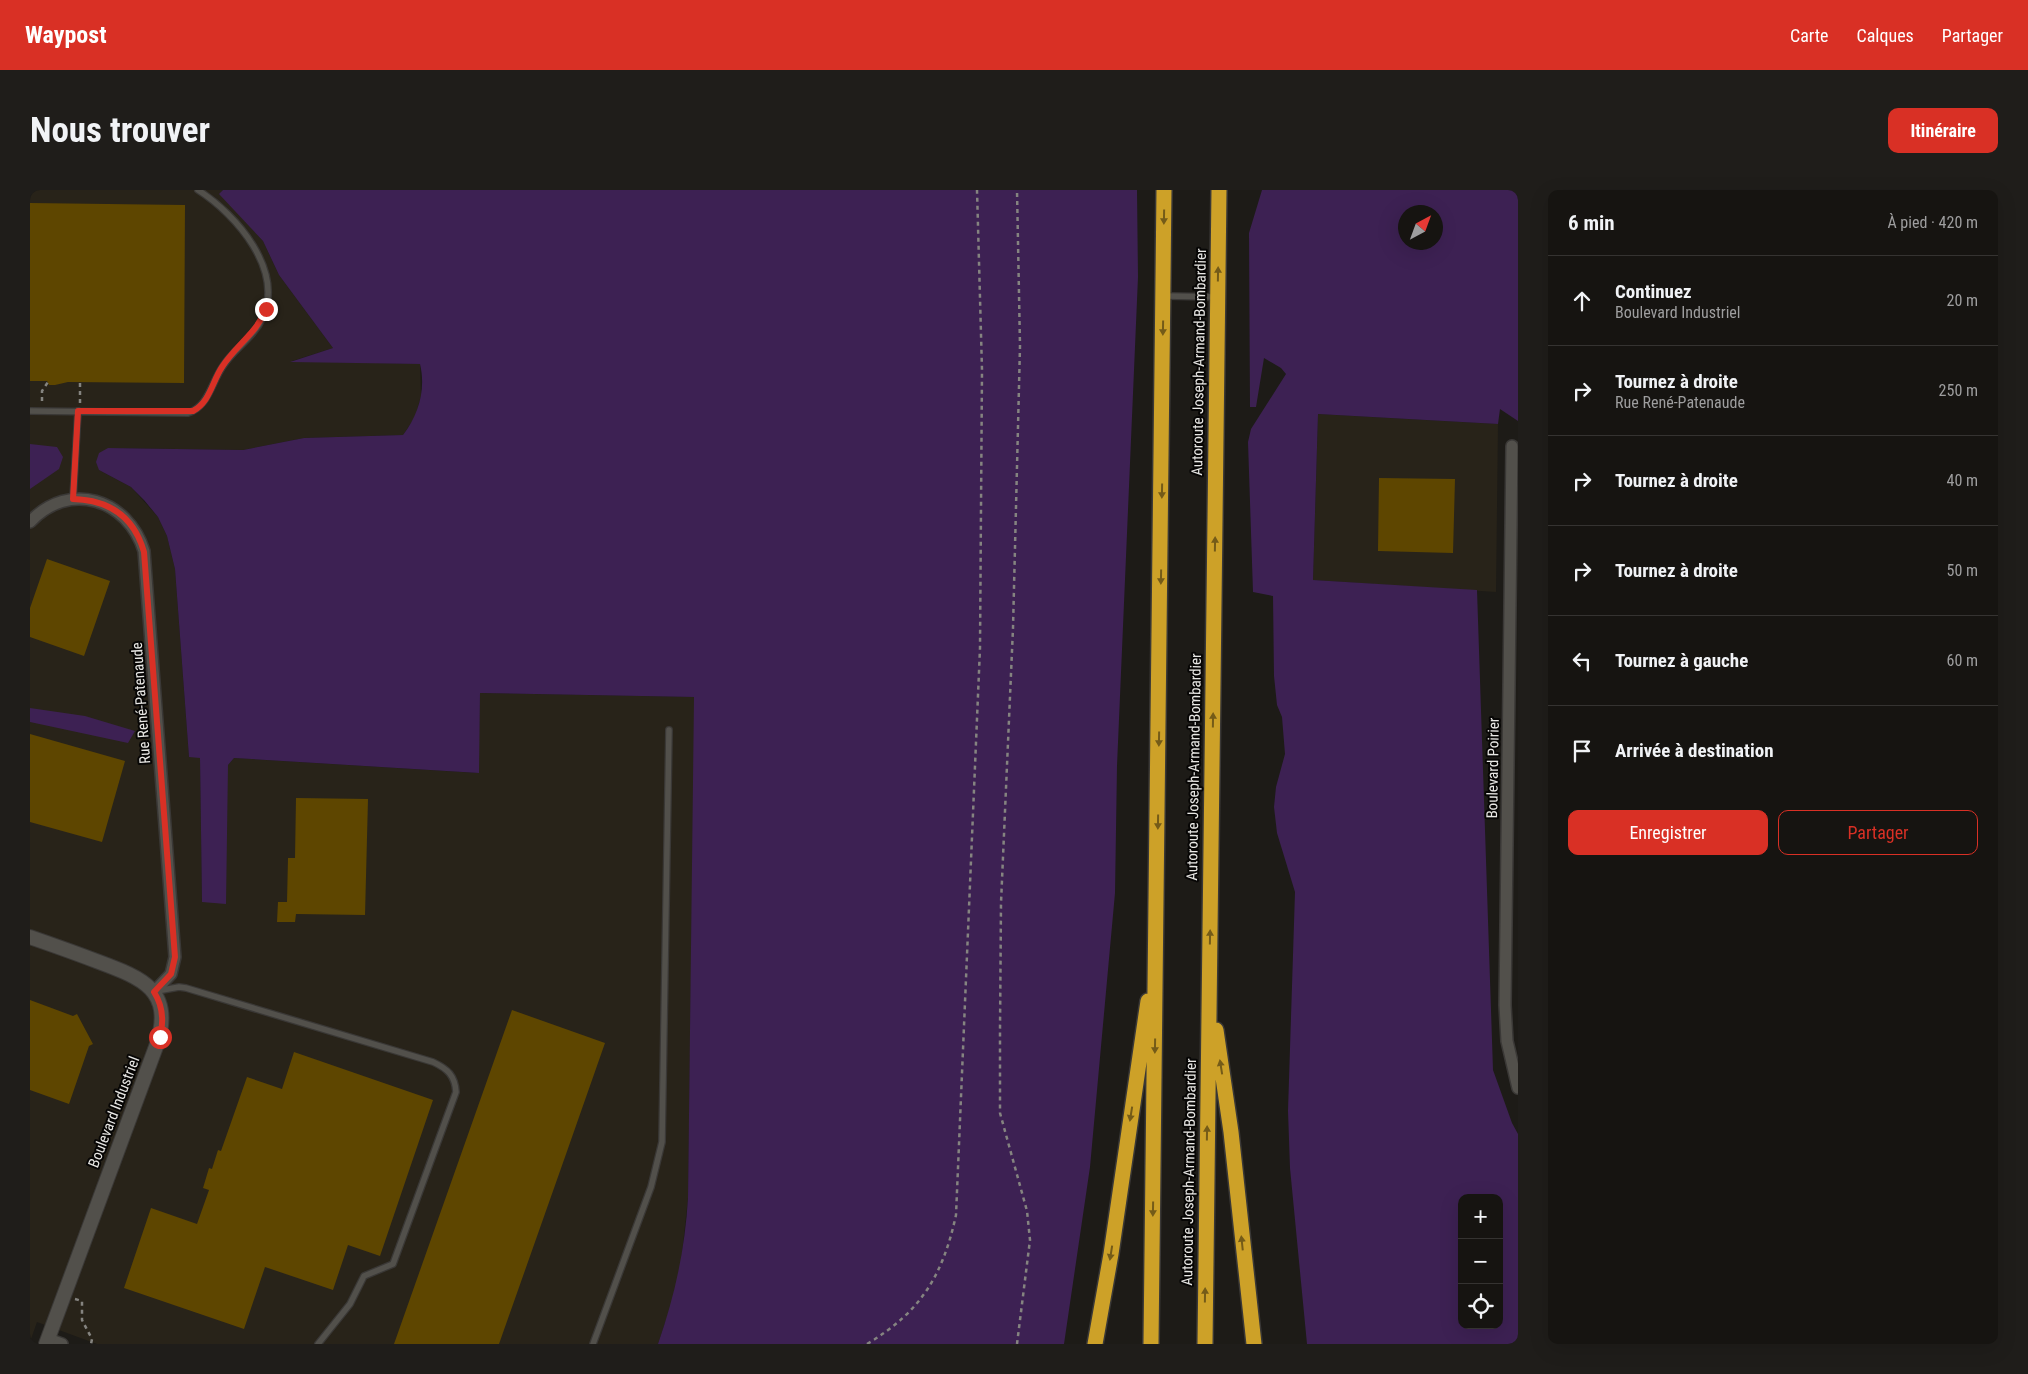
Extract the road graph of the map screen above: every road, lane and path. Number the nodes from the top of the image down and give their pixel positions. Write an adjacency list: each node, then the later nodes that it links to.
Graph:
1 (198, 190): 12 (lane)
2 (977, 190): 28 (path)
3 (1017, 190): 29 (path)
4 (1164, 190): 6 (highway, one-way to 6)
5 (1219, 190): 7 (highway, Autoroute Joseph-Armand-Bombardier, one-way to 5)
6 (1163, 296): 7 (lane); 18 (highway, one-way to 18)
7 (1218, 298): 19 (highway, Autoroute Joseph-Armand-Bombardier, one-way to 7)
8 (48, 382): 11 (path)
9 (80, 382): 12 (path)
10 (30, 411): 11 (lane)
11 (42, 411): 12 (lane)
12 (79, 412): 14 (lane)
13 (1512, 446): 21 (street, Boulevard Poirier)
14 (73, 499): 15 (street, Rue René-Patenaude); 20 (street, Rue René-Patenaude)
15 (30, 522)
16 (669, 730): 27 (lane)
17 (30, 937): 20 (street, Boulevard Industriel)
18 (1156, 945): 30 (highway, one-way to 30); 31 (highway, one-way to 31)
19 (1209, 986): 32 (highway, Autoroute Joseph-Armand-Bombardier, one-way to 19); 33 (highway, one-way to 19)
20 (154, 992): 23 (street, Boulevard Industriel); 26 (lane)
21 (1518, 1088)
22 (82, 1301): 25 (path)
23 (47, 1342): 24 (street)
24 (62, 1344)
25 (91, 1344)
26 (318, 1344)
27 (593, 1344)
28 (867, 1344)
29 (1017, 1344)
30 (1094, 1344)
31 (1151, 1344)
32 (1205, 1344)
33 (1254, 1344)

